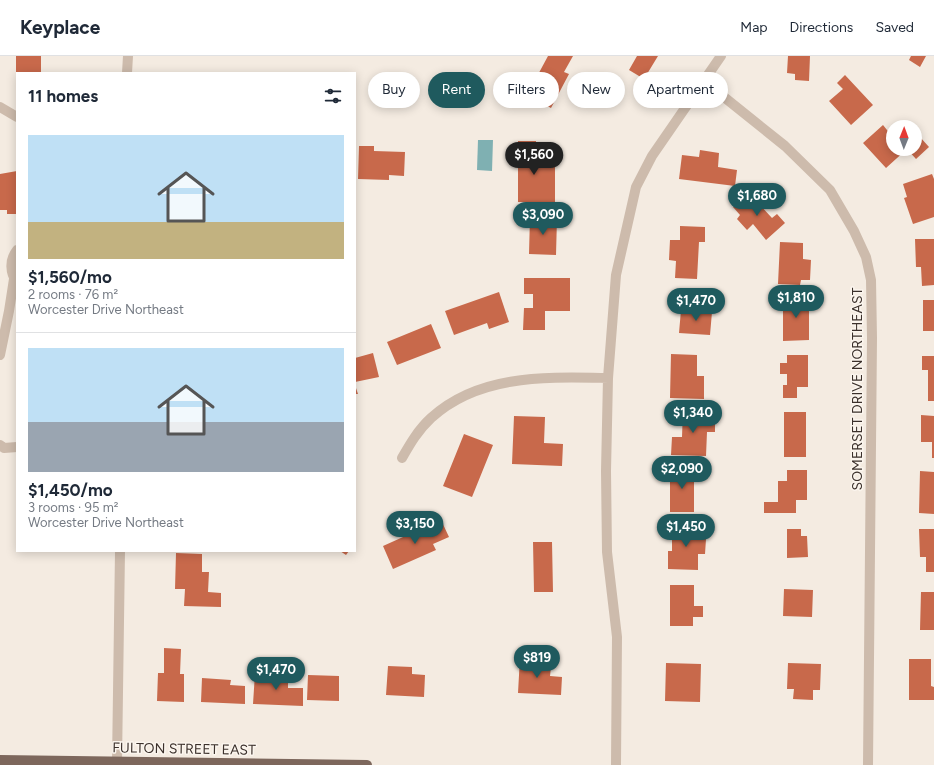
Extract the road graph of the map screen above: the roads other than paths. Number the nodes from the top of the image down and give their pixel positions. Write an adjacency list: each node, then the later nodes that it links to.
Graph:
1 (128, 56): 3 (street)
2 (721, 56): 4 (street)
3 (127, 72)
4 (710, 72)
5 (728, 100): 22 (street, SOMERSET DRIVE NORTHEAST)
6 (0, 107): 8 (street)
7 (685, 108): 12 (street)
8 (16, 116)
9 (16, 252): 10 (street)
10 (15, 281): 11 (street)
11 (0, 355)
12 (608, 378): 15 (street); 21 (street)
13 (0, 446): 14 (street)
14 (16, 448)
15 (402, 458)
16 (120, 552): 18 (street)
17 (0, 760): 18 (main road, FULTON STREET EAST)
18 (117, 762): 19 (main road, FULTON STREET EAST)
19 (313, 765): 20 (main road, FULTON STREET EAST)
20 (367, 765)
21 (616, 765)
22 (868, 765)

